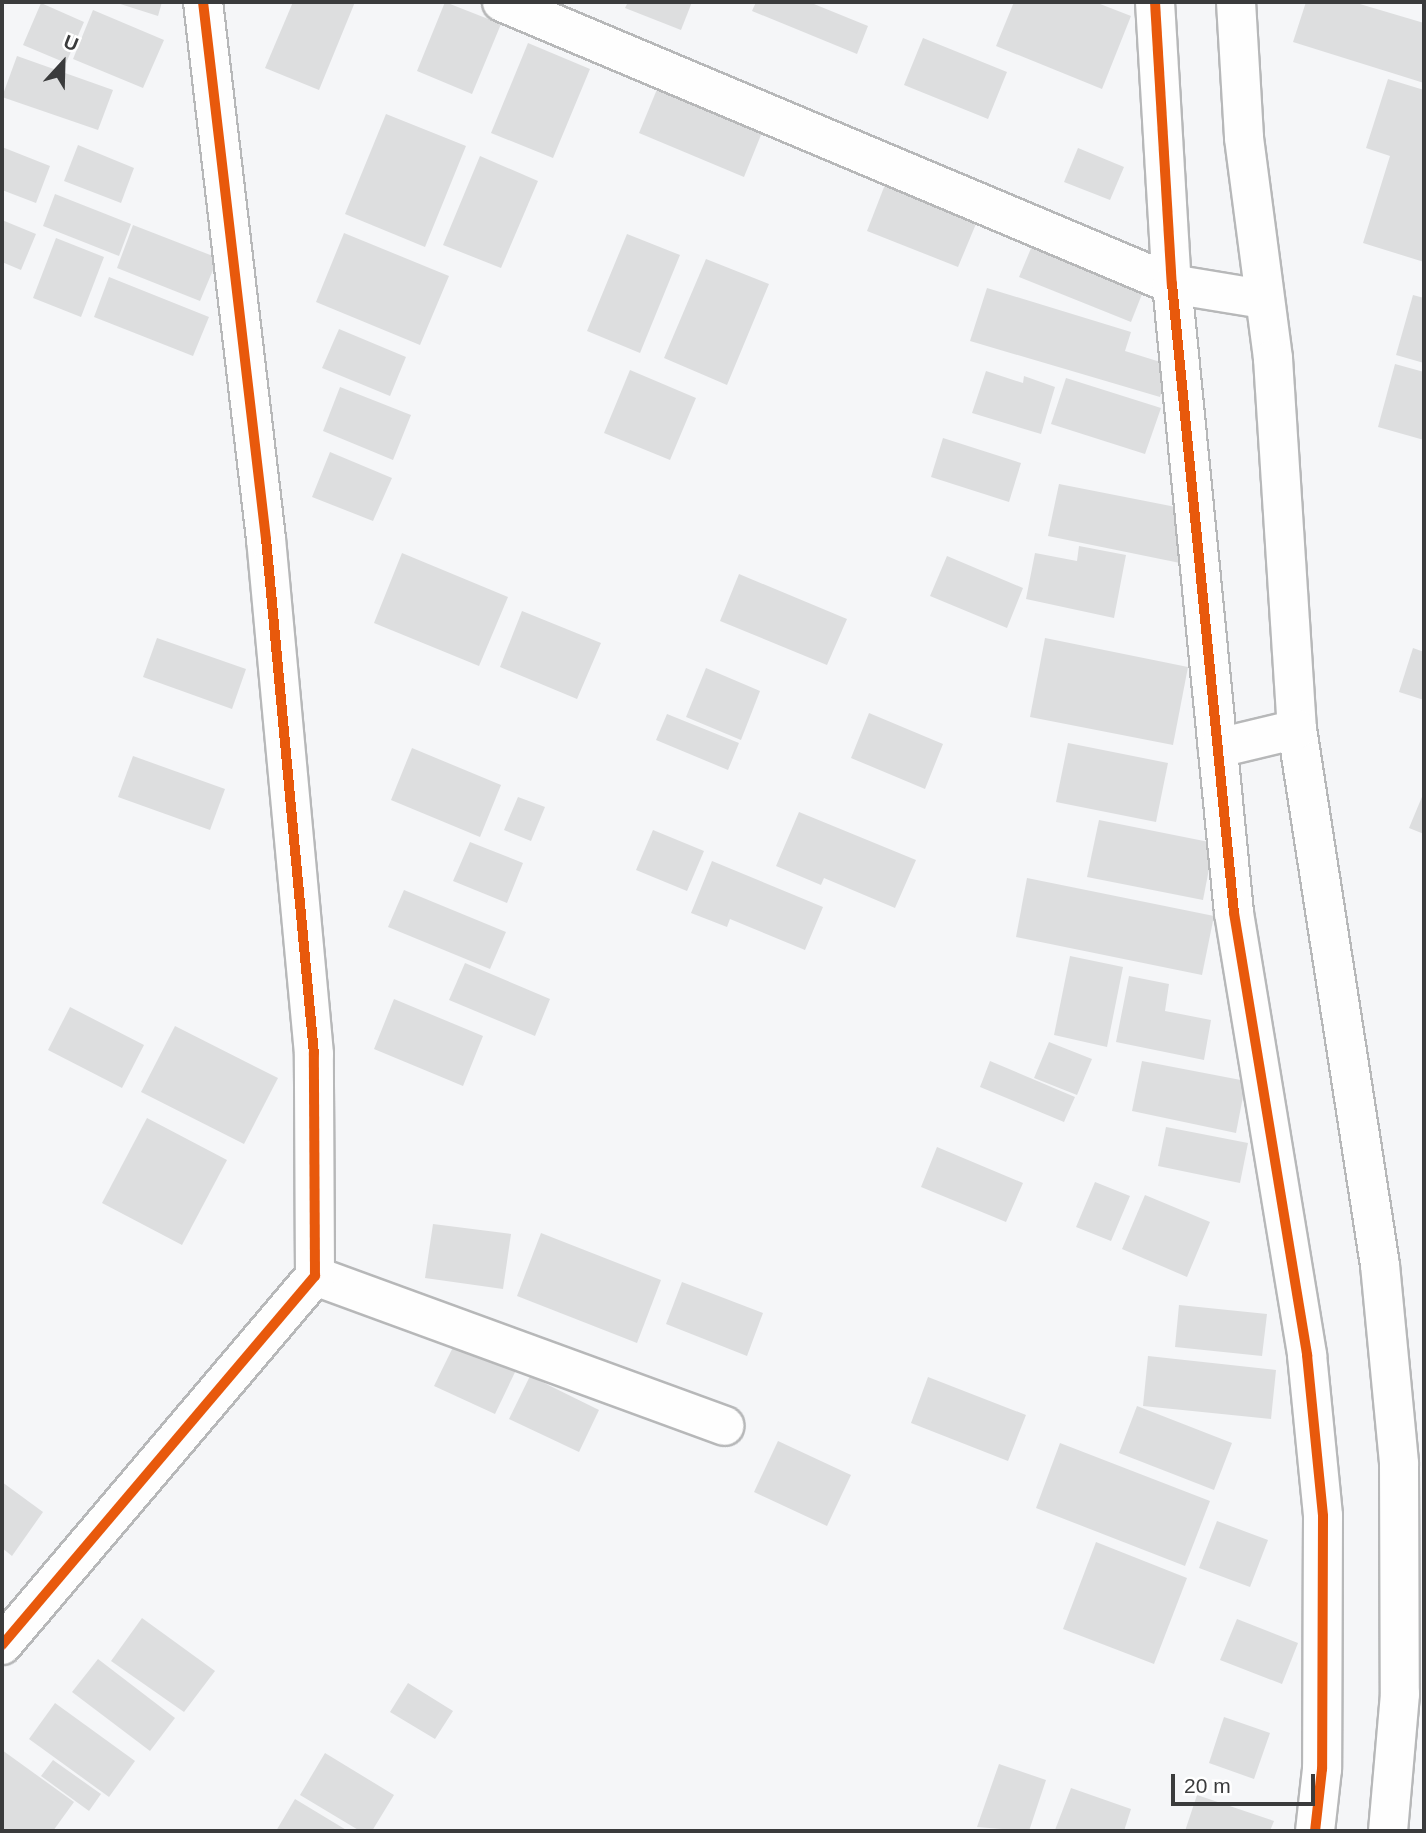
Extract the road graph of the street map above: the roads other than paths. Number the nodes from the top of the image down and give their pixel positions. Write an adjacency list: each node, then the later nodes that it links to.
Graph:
1 (203, 2): 9 (street)
2 (502, 2): 5 (street)
3 (1155, 2): 5 (street)
4 (1236, 2): 6 (street)
5 (1182, 285): 6 (street); 8 (street)
6 (1249, 295): 7 (street)
7 (1297, 729): 8 (street); 13 (street)
8 (1218, 748): 12 (street)
9 (315, 1276): 10 (street); 11 (street)
10 (724, 1426)
11 (2, 1645)
12 (1315, 1831)
13 (1388, 1831)

